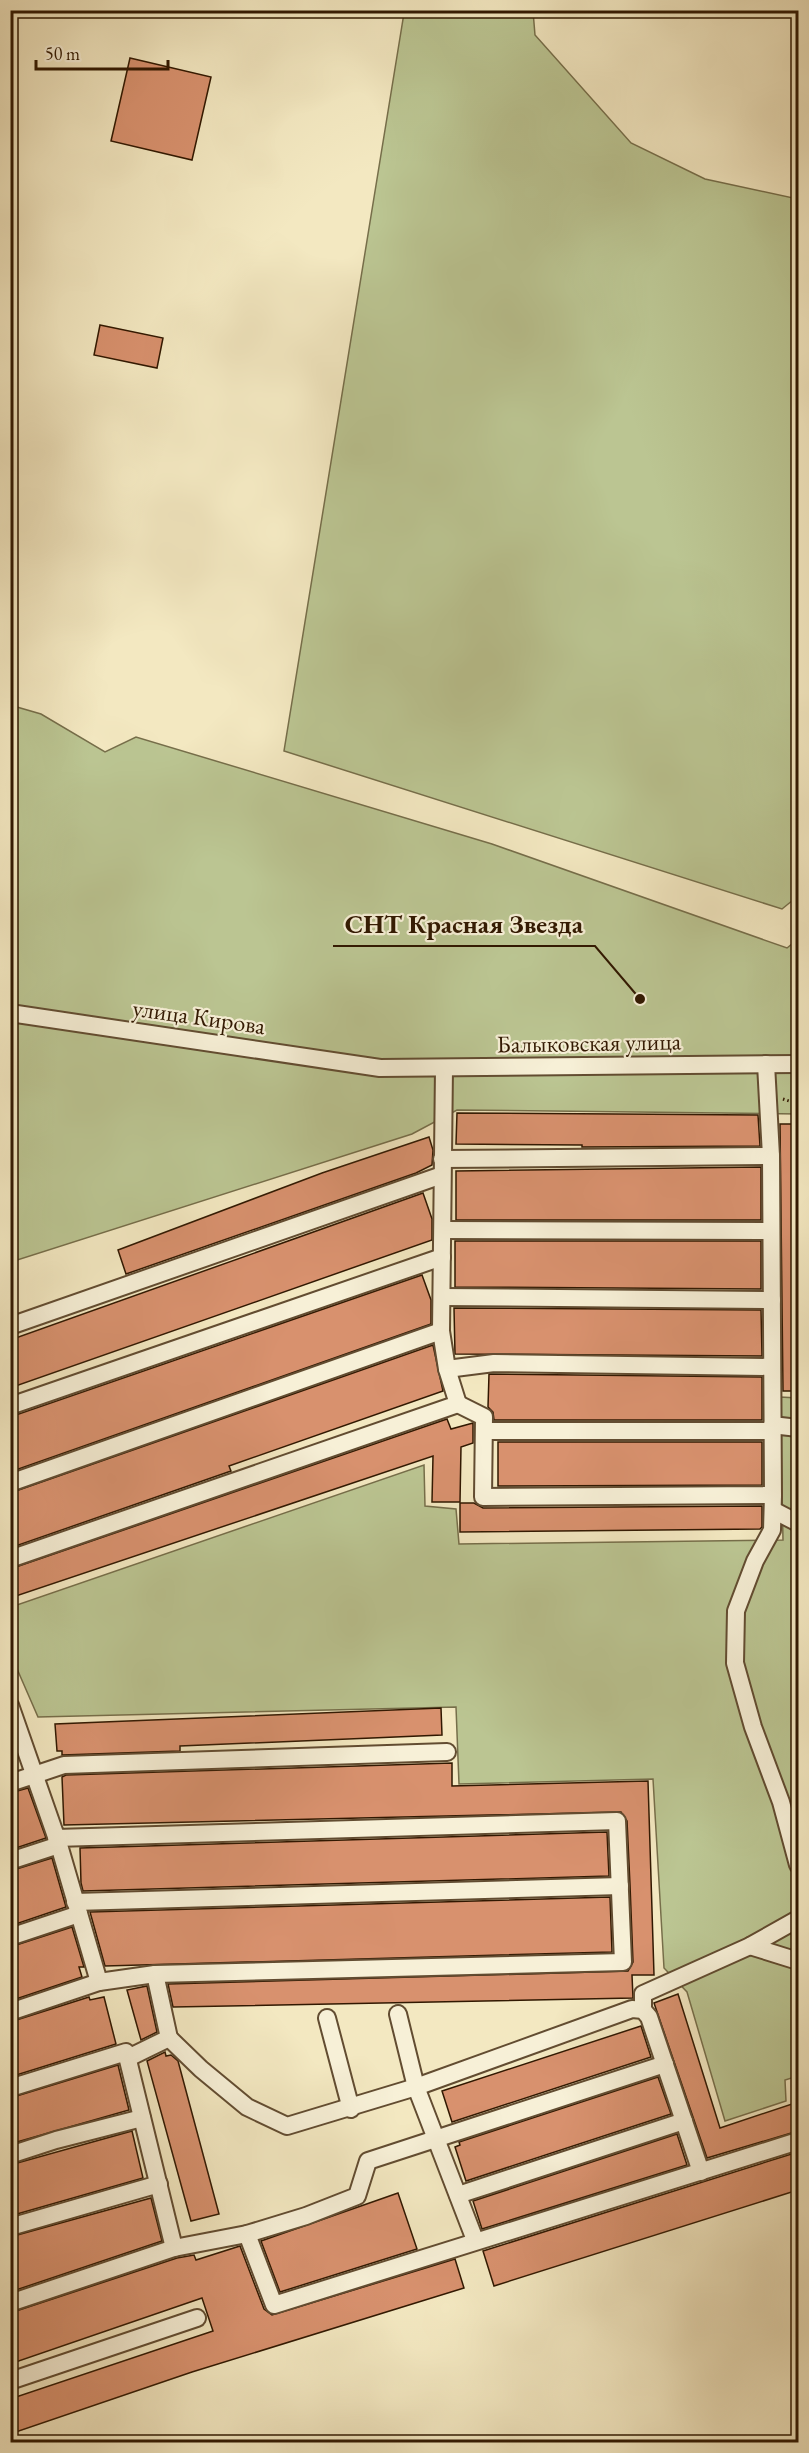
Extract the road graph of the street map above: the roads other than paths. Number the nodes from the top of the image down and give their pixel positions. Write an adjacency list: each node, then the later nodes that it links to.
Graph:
1 (10, 1013): 4 (street, улица Кирова)
2 (766, 1064): 3 (street, Балыковская улица); 5 (street, Балыковская улица); 6 (street)
3 (798, 1064)
4 (380, 1068): 5 (street, Балыковская улица)
5 (444, 1068): 7 (street)
6 (771, 1156): 7 (street); 9 (street)
7 (442, 1167): 8 (street); 13 (street)
8 (443, 1230): 9 (street); 10 (street)
9 (771, 1231): 12 (street)
10 (442, 1257): 11 (street); 18 (street)
11 (443, 1297): 12 (street); 14 (street)
12 (772, 1300): 15 (street)
13 (10, 1326)
14 (441, 1331): 16 (street); 22 (street)
15 (772, 1367): 16 (street); 19 (street)
16 (447, 1370): 17 (street)
17 (458, 1404): 21 (street); 26 (street)
18 (10, 1406)
19 (772, 1428): 20 (street); 21 (street); 23 (street)
20 (798, 1428)
21 (484, 1431): 23 (street)
22 (10, 1483)
23 (773, 1503): 24 (street); 25 (street); 33 (street)
24 (798, 1510)
25 (798, 1523)
26 (10, 1559)
27 (11, 1709): 29 (street)
28 (447, 1752): 29 (street)
29 (35, 1775): 30 (street); 31 (street)
30 (10, 1783)
31 (58, 1841): 32 (street); 34 (street); 35 (street)
32 (10, 1861)
33 (798, 1865)
34 (620, 1886): 35 (street); 40 (street)
35 (77, 1908): 37 (street); 41 (street)
36 (798, 1918): 38 (street)
37 (10, 1936)
38 (750, 1946): 39 (street); 42 (street)
39 (798, 1961)
40 (155, 1974): 41 (street); 46 (street)
41 (99, 1982): 43 (street)
42 (643, 2010): 48 (street); 49 (street)
43 (10, 2012)
44 (398, 2014): 49 (street)
45 (327, 2018): 51 (street)
46 (169, 2038): 47 (street); 51 (street)
47 (128, 2058): 50 (street); 52 (street)
48 (665, 2064): 53 (street); 54 (street)
49 (416, 2087): 51 (street); 54 (street)
50 (10, 2088)
51 (351, 2109)
52 (142, 2118): 56 (street); 58 (street)
53 (684, 2121): 57 (street); 59 (street)
54 (436, 2139): 59 (street); 61 (street)
55 (798, 2141): 57 (street)
56 (10, 2155)
57 (701, 2172): 62 (street)
58 (159, 2184): 60 (street); 63 (street)
59 (458, 2196): 62 (street)
60 (10, 2227)
61 (247, 2234): 62 (street); 63 (street)
62 (475, 2240)
63 (174, 2248): 64 (street)
64 (10, 2303)
65 (197, 2318): 66 (street)
66 (10, 2382)

